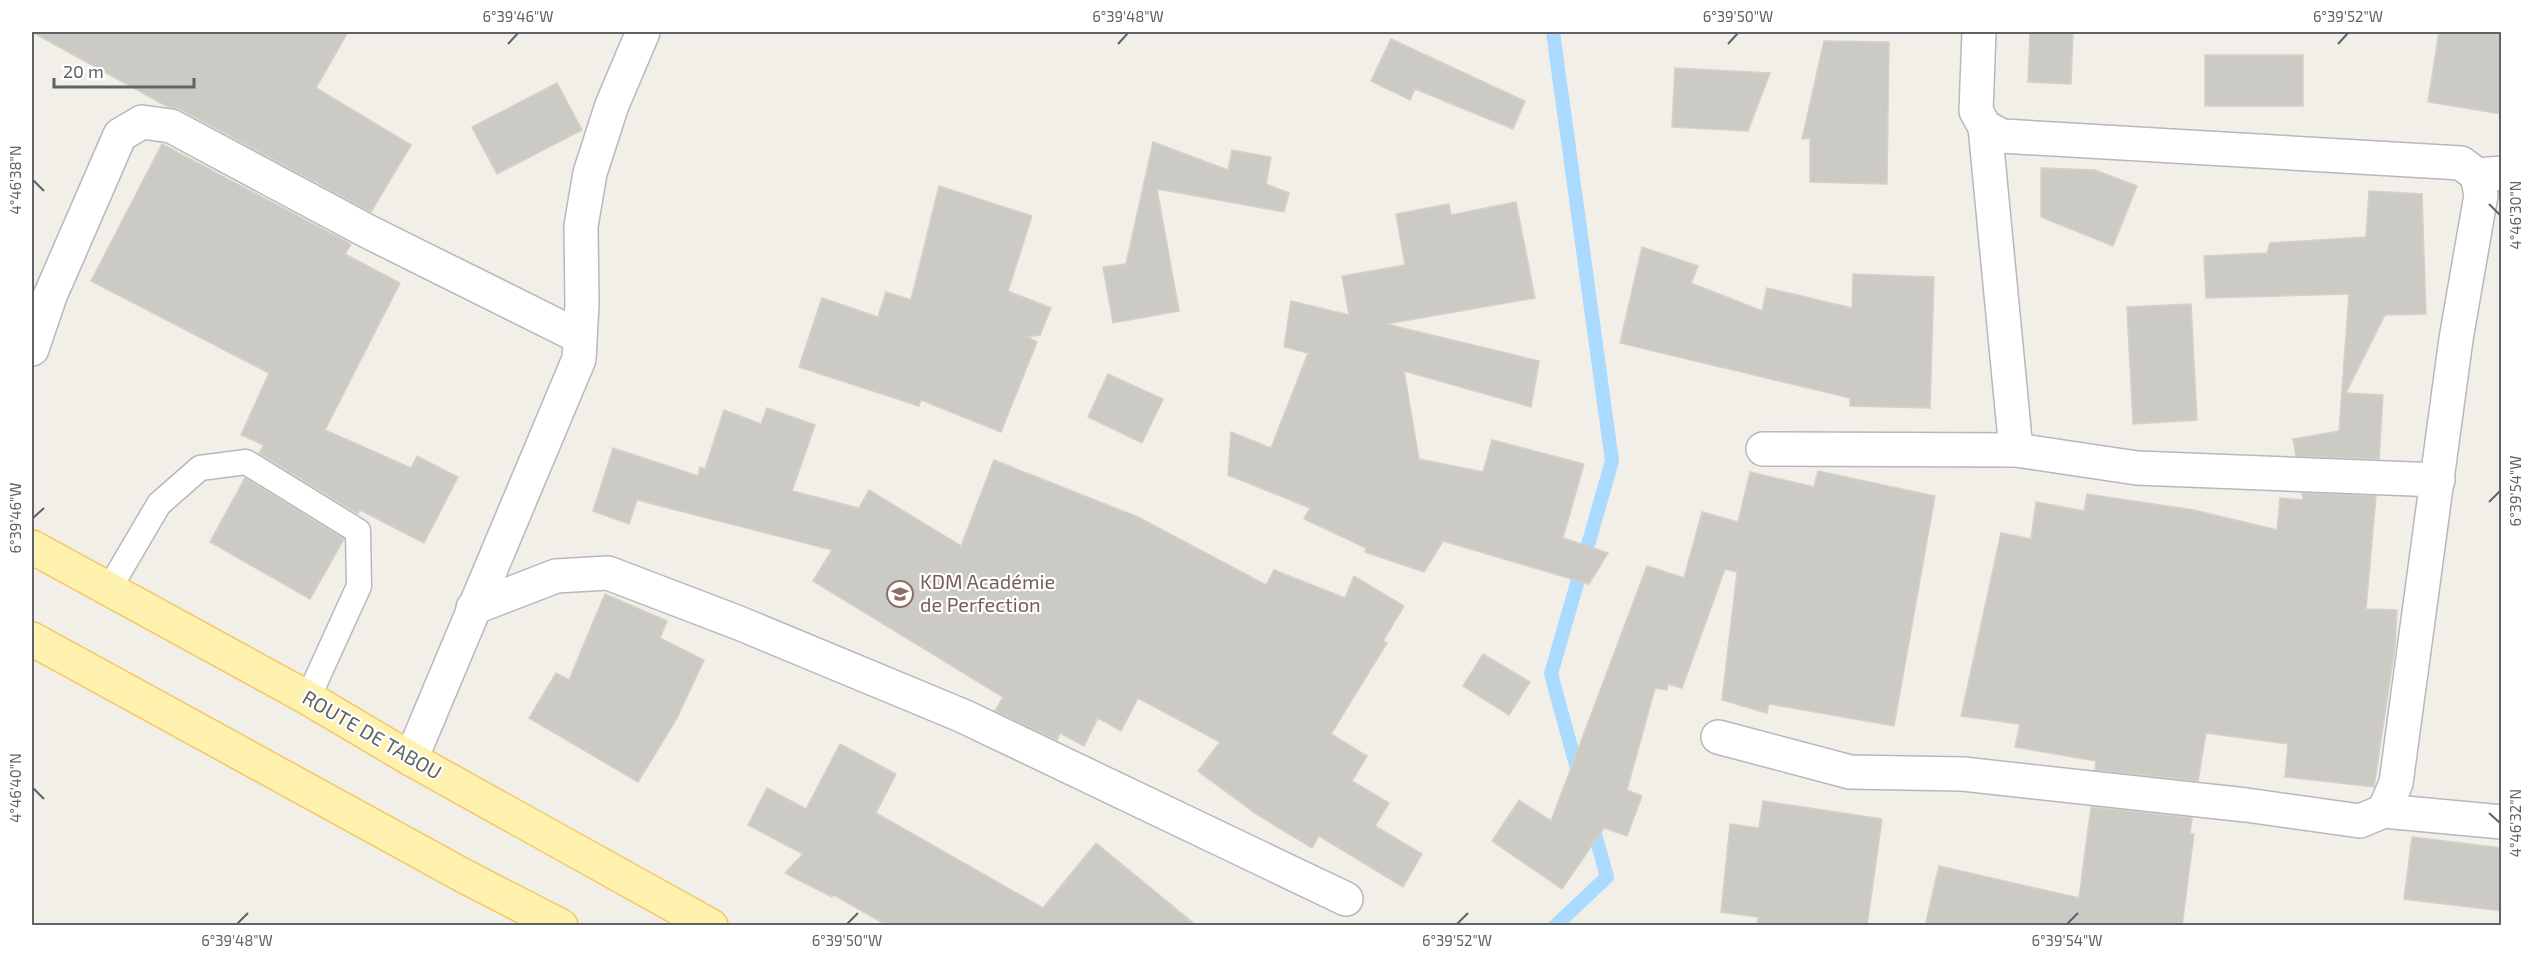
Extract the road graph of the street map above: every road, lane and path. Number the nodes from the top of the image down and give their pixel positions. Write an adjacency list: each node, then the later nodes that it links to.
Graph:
1 (643, 32): 5 (street)
2 (1979, 32): 3 (street)
3 (1985, 127): 4 (street); 8 (street)
4 (2489, 174): 9 (street)
5 (580, 337): 6 (street); 12 (street)
6 (32, 349)
7 (1763, 449): 8 (street)
8 (2016, 450): 9 (street)
9 (2438, 480): 17 (street)
10 (32, 548): 11 (main road, ROUTE DE TABOU)
11 (109, 589): 14 (main road, ROUTE DE TABOU); 14 (lane)
12 (473, 608): 16 (street); 19 (street)
13 (32, 639): 21 (main road)
14 (308, 698): 16 (main road, ROUTE DE TABOU)
15 (1718, 737): 17 (street)
16 (411, 759): 20 (main road, ROUTE DE TABOU)
17 (2384, 812): 18 (street)
18 (2502, 822)
19 (1346, 899)
20 (699, 923)
21 (561, 926)

